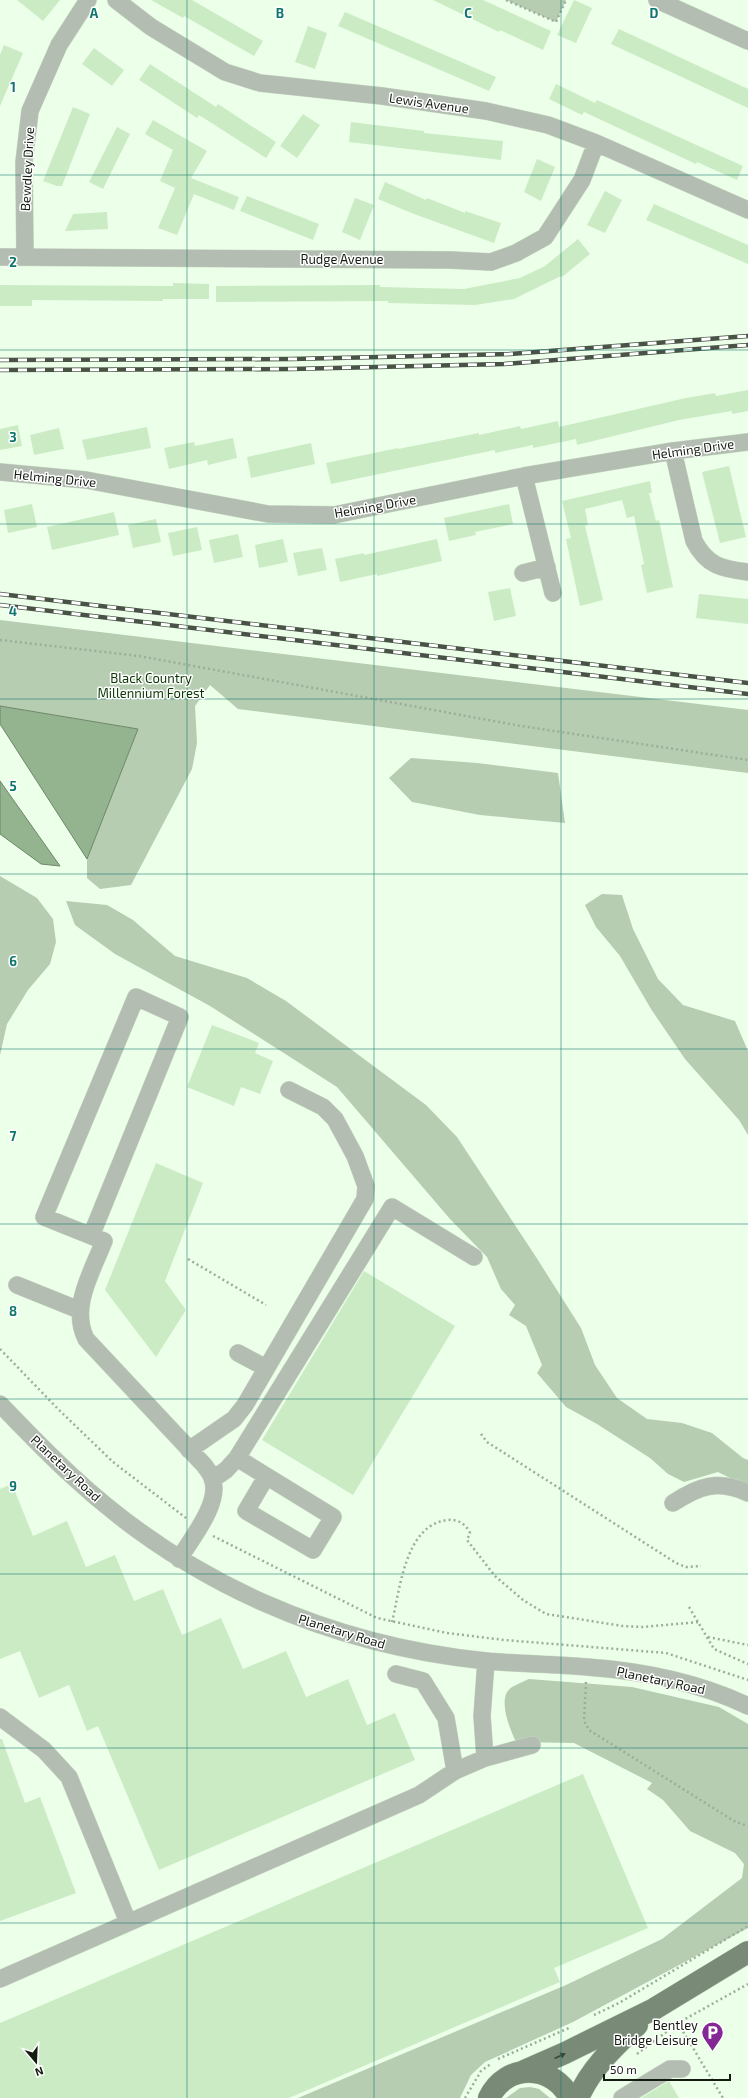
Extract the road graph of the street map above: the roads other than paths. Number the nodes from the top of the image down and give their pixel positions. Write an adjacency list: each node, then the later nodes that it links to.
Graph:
1 (88, 0): 8 (street, Bewdley Drive)
2 (116, 0): 5 (street, Lewis Avenue)
3 (657, 0): 4 (street)
4 (748, 41)
5 (596, 143): 6 (street, Lewis Avenue); 8 (street, Rudge Avenue)
6 (748, 210)
7 (0, 257): 8 (street, Rudge Avenue)
8 (25, 257)
9 (748, 442): 10 (street, Helming Drive)
10 (673, 451): 12 (street, Helming Drive); 14 (street)
11 (0, 472): 12 (street, Helming Drive)
12 (524, 476): 13 (street)
13 (547, 567): 15 (street); 16 (street)
14 (748, 572)
15 (522, 573)
16 (553, 593)
17 (289, 1090): 23 (street)
18 (90, 1236): 18 (street); 21 (street)
19 (474, 1257): 26 (street)
20 (17, 1285): 21 (street)
21 (79, 1310): 25 (street)
22 (238, 1353): 23 (street)
23 (266, 1368): 25 (street)
24 (0, 1404): 31 (street, Planetary Road)
25 (189, 1450): 28 (street)
26 (237, 1458): 27 (street); 28 (street)
27 (266, 1477): 27 (street)
28 (213, 1479): 31 (street)
29 (748, 1493): 30 (street)
30 (673, 1503)
31 (179, 1559): 32 (street, Planetary Road)
32 (486, 1661): 34 (street, Planetary Road); 37 (street)
33 (396, 1674): 38 (street)
34 (748, 1706)
35 (0, 1717): 39 (street)
36 (532, 1745): 37 (street)
37 (485, 1758): 38 (street)
38 (455, 1771): 39 (street)
39 (128, 1922): 41 (street)
40 (748, 1952): 42 (main road)
41 (0, 1978)
42 (654, 2009): 44 (main road, one-way to 42); 47 (main road)
43 (682, 2069): 48 (street)
44 (524, 2071): 45 (main road); 46 (main road)
45 (489, 2098)
46 (570, 2098)
47 (578, 2098)
48 (622, 2098)

